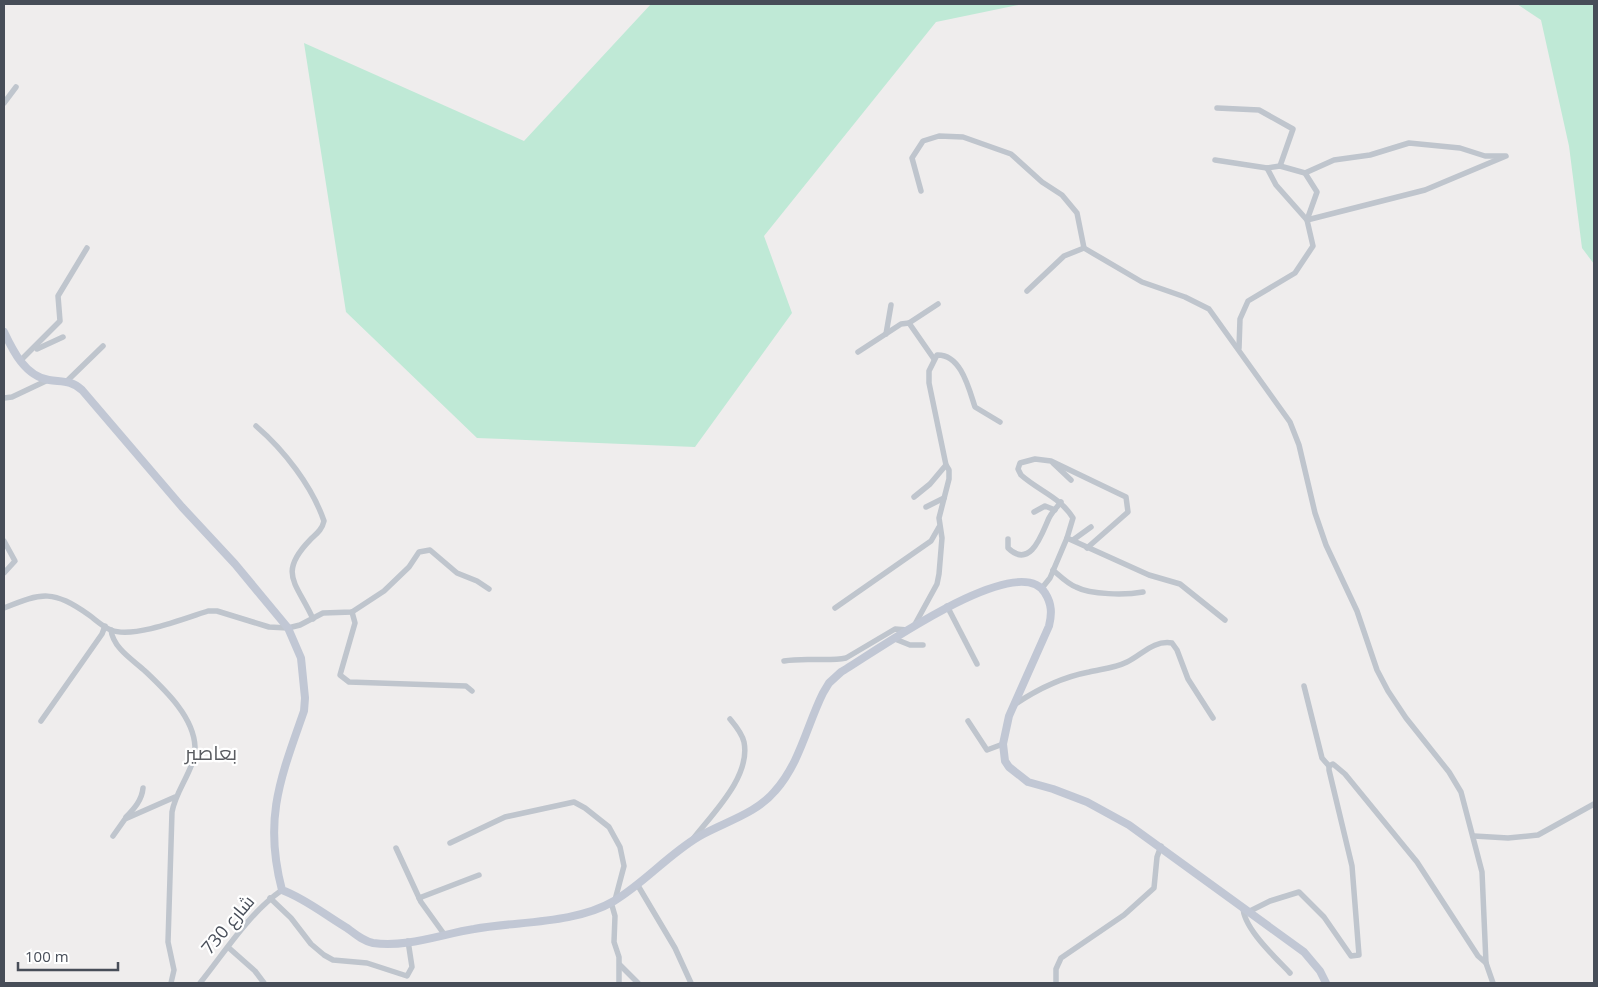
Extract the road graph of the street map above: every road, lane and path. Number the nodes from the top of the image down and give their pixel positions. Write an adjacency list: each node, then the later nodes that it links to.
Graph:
1 (16, 87): 2 (street)
2 (4, 104)
3 (1217, 108): 5 (street)
4 (1215, 160): 6 (street)
5 (1280, 166): 6 (street); 7 (street)
6 (1267, 168): 9 (street)
7 (1305, 173): 9 (street); 9 (street)
8 (921, 191): 11 (street)
9 (1307, 220): 20 (street)
10 (87, 248): 21 (street)
11 (1084, 248): 12 (street); 20 (street)
12 (1027, 290)
13 (938, 304): 15 (street)
14 (890, 305): 17 (street)
15 (909, 323): 17 (street); 23 (street)
16 (4, 332): 24 (street)
17 (886, 334): 22 (street)
18 (63, 337): 21 (street)
19 (103, 346): 26 (street)
20 (1239, 348): 78 (street)
21 (33, 351): 24 (street)
22 (858, 352)
23 (934, 359): 28 (street); 31 (street)
24 (20, 361): 25 (street)
25 (48, 380): 26 (street); 27 (street)
26 (67, 381): 57 (street)
27 (4, 398)
28 (1000, 422)
29 (256, 426): 54 (street)
30 (1051, 461): 32 (street); 35 (street); 44 (street)
31 (946, 465): 33 (street); 34 (street)
32 (1071, 480)
33 (914, 497)
34 (944, 498): 36 (street); 39 (street)
35 (1061, 502): 37 (street); 41 (street)
36 (926, 507)
37 (1054, 510): 38 (street); 42 (street)
38 (1034, 512)
39 (939, 527): 52 (street); 58 (street)
40 (1091, 528): 41 (street)
41 (1070, 539): 44 (street); 45 (street)
42 (1008, 540)
43 (4, 541): 46 (street)
44 (1087, 548): 55 (street)
45 (1054, 570): 47 (street); 49 (street)
46 (4, 573)
47 (1042, 588): 50 (street); 66 (street)
48 (489, 589): 53 (street)
49 (1143, 592)
50 (947, 606): 58 (street); 63 (street)
51 (4, 608): 56 (street)
52 (835, 608)
53 (352, 612): 54 (street); 65 (street)
54 (313, 618): 57 (street)
55 (1225, 620)
56 (105, 626): 59 (street); 69 (street)
57 (288, 628): 59 (street); 85 (street)
58 (910, 629): 60 (street); 62 (street)
59 (112, 630): 74 (street)
60 (895, 639): 61 (street); 79 (street)
61 (923, 645)
62 (784, 660)
63 (977, 664)
64 (1304, 686): 72 (street)
65 (472, 691)
66 (1014, 705): 67 (street); 71 (street)
67 (1213, 718)
68 (730, 719): 79 (street)
69 (41, 720)
70 (968, 721): 71 (street)
71 (1003, 744): 81 (street)
72 (1330, 766): 90 (street); 94 (street)
73 (142, 788): 76 (street)
74 (175, 797): 76 (street); 97 (street)
75 (1594, 804): 78 (street)
76 (125, 819): 77 (street)
77 (113, 836)
78 (1474, 836): 94 (street)
79 (690, 842): 84 (street)
80 (450, 843): 88 (street)
81 (1161, 846): 89 (street); 103 (street)
82 (396, 848): 87 (street)
83 (479, 875): 87 (street)
84 (637, 884): 88 (street); 102 (street)
85 (282, 890): 86 (street, شارع 730); 92 (street)
86 (270, 898): 92 (street); 93 (street, شارع 730)
87 (419, 898): 91 (street)
88 (613, 901): 91 (street); 95 (street)
89 (1243, 906): 90 (street); 96 (street)
90 (1250, 911): 104 (street)
91 (444, 934): 92 (street)
92 (408, 941)
93 (229, 948): 98 (street, شارع 730); 99 (street)
94 (1486, 963): 105 (street)
95 (620, 964): 100 (street); 101 (street)
96 (1290, 973)
97 (171, 983)
98 (200, 983)
99 (264, 983)
100 (619, 983)
101 (638, 983)
102 (691, 983)
103 (1056, 983)
104 (1326, 983)
105 (1493, 983)

